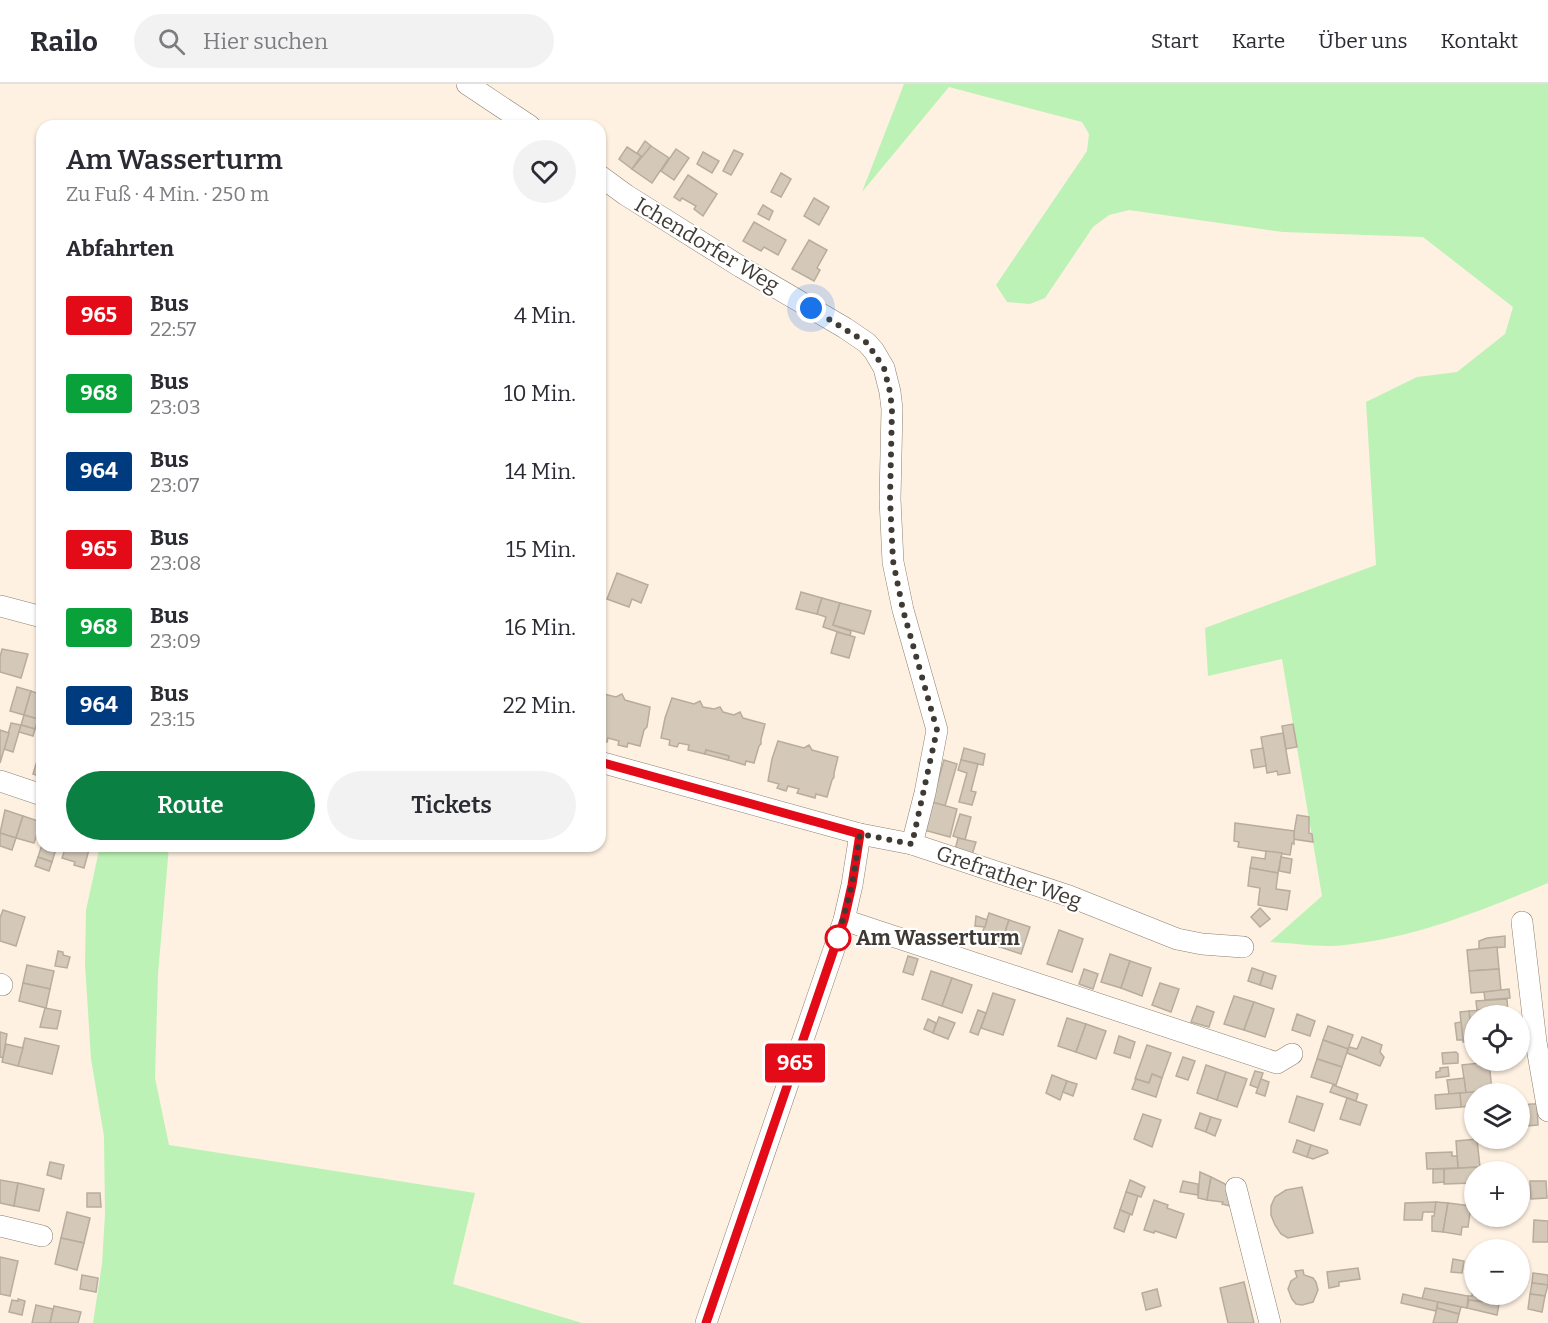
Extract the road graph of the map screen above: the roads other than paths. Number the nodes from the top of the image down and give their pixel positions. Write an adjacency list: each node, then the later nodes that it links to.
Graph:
1 (467, 84): 2 (street)
2 (521, 120)
3 (606, 180): 10 (street, Ichendorfer Weg)
4 (0, 606): 5 (street)
5 (36, 615)
6 (606, 764): 9 (street, Grefrather Weg)
7 (0, 781): 8 (street)
8 (36, 793)
9 (860, 834): 10 (street, Grefrather Weg); 11 (street)
10 (912, 844): 13 (street, Grefrather Weg)
11 (844, 920): 14 (street); 19 (street)
12 (1522, 922): 15 (street)
13 (1243, 947)
14 (1292, 1054)
15 (1548, 1111)
16 (1236, 1188): 20 (street)
17 (0, 1226): 18 (street)
18 (42, 1236)
19 (706, 1323)
20 (1270, 1323)

